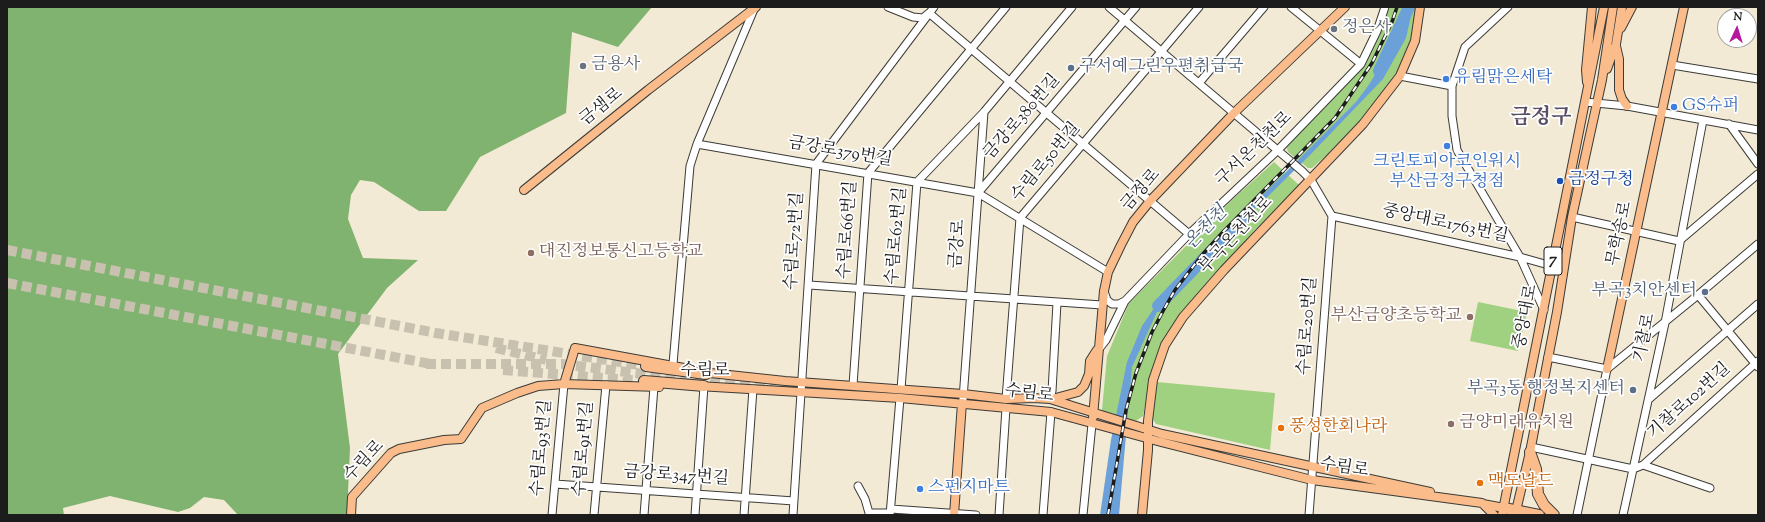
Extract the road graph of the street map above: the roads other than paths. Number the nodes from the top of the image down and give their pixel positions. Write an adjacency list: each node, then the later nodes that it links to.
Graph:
1 (756, 7): 48 (street); 56 (main road, 금샘로)
2 (888, 7): 21 (street)
3 (934, 7): 21 (street)
4 (1006, 7): 26 (street, 수림로66번길)
5 (1072, 7): 33 (street)
6 (1109, 7): 22 (street)
7 (1136, 7): 22 (street, 금강로380번길)
8 (1199, 7): 27 (street, 수림로50번길)
9 (1264, 7): 34 (street)
10 (1291, 7): 23 (street)
11 (1345, 7): 23 (main road, 금정로)
12 (1385, 7): 28 (street, 구서온천천로)
13 (1420, 7): 30 (main road, 부곡온천천로)
14 (1508, 7): 35 (street)
15 (1592, 7): 36 (main road)
16 (1604, 7): 36 (main road, 중앙대로 / 7)
17 (1613, 7): 32 (main road, 중앙대로 / 7)
18 (1622, 7): 24 (main road)
19 (1632, 7): 24 (main road)
20 (1684, 7): 29 (main road, 무학송로)
21 (929, 13): 26 (street); 50 (street)
22 (1125, 20): 27 (street); 41 (street, 금강로380번길)
23 (1320, 31): 28 (street); 43 (main road, 금정로)
24 (1618, 32): 25 (main road)
25 (1616, 44): 32 (main road); 39 (main road)
26 (971, 49): 33 (street); 52 (street, 수림로66번길)
27 (1161, 52): 34 (street); 47 (street, 수림로50번길)
28 (1361, 64): 49 (street, 구서온천천로)
29 (1672, 65): 31 (street); 42 (main road, 무학송로)
30 (1400, 76): 35 (street); 54 (main road, 부곡온천천로)
31 (1758, 79)
32 (1602, 80): 38 (main road, 중앙대로 / 7)
33 (1010, 81): 40 (street); 41 (street)
34 (1199, 83): 43 (street)
35 (1452, 86): 66 (street)
36 (1588, 86): 37 (main road, 중앙대로 / 7)
37 (1585, 102): 38 (street); 67 (main road, 중앙대로 / 7)
38 (1598, 102): 39 (street); 60 (main road, 중앙대로 / 7)
39 (1628, 106): 42 (street)
40 (984, 112): 55 (street, 수림로62번길); 57 (street, 금강로)
41 (1047, 113): 47 (street); 57 (street, 금강로380번길)
42 (1662, 113): 44 (street); 62 (main road, 무학송로)
43 (1234, 114): 49 (street); 58 (main road, 금정로)
44 (1703, 120): 45 (street); 64 (street, 기찰로)
45 (1729, 124): 46 (street); 51 (street)
46 (1758, 130)
47 (1083, 143): 58 (street); 61 (street, 수림로50번길)
48 (697, 144): 50 (street, 금강로379번길); 87 (street)
49 (1279, 152): 54 (street); 63 (street, 구서온천천로)
50 (816, 164): 52 (street, 금강로379번길); 69 (street, 수림로72번길)
51 (1758, 164)
52 (868, 172): 55 (street, 금강로379번길); 70 (street, 수림로66번길)
53 (1758, 174): 64 (street)
54 (1311, 180): 59 (street); 110 (main road, 부곡온천천로)
55 (917, 182): 57 (street, 금강로379번길); 72 (street, 수림로62번길)
56 (524, 190)
57 (978, 193): 61 (street); 74 (street, 금강로)
58 (1150, 201): 63 (street); 68 (main road, 금정로)
59 (1332, 216): 66 (street, 중앙대로1763번길); 115 (street, 수림로20번길)
60 (1572, 217): 62 (street); 84 (main road, 중앙대로 / 7)
61 (1020, 218): 68 (street); 75 (street, 수림로50번길)
62 (1637, 232): 64 (street); 88 (main road, 무학송로)
63 (1189, 234): 76 (street, 구서온천천로)
64 (1680, 241): 81 (street, 기찰로)
65 (1758, 244): 73 (street)
66 (1520, 257): 67 (street, 중앙대로1763번길); 80 (street)
67 (1552, 266): 80 (main road, 중앙대로 / 7)
68 (1108, 272): 71 (main road, 금정로)
69 (808, 285): 70 (street); 91 (street, 수림로72번길)
70 (859, 288): 72 (street); 94 (street, 수림로66번길)
71 (1104, 291): 76 (street); 79 (main road, 금정로)
72 (909, 292): 74 (street); 98 (street, 수림로62번길)
73 (1698, 295): 81 (street); 82 (street)
74 (970, 297): 75 (street); 100 (street, 금강로)
75 (1014, 299): 77 (street); 102 (street, 수림로50번길)
76 (1125, 301): 83 (street, 구서온천천로)
77 (1057, 303): 79 (street); 103 (street, 수림로)
78 (1758, 304): 82 (street)
79 (1102, 305): 83 (main road, 금정로)
80 (1544, 310): 127 (main road, 중앙대로 / 7)
81 (1665, 323): 88 (street); 104 (street, 기찰로)
82 (1728, 330): 85 (street); 104 (street)
83 (1098, 350): 103 (main road); 108 (main road, 금정로)
84 (1548, 357): 88 (street); 112 (main road, 중앙대로 / 7)
85 (1757, 364): 114 (street, 기찰로102번길)
86 (646, 366): 87 (highway)
87 (671, 367): 89 (highway); 92 (main road, 수림로)
88 (1608, 369): 113 (street, 무학송로)
89 (706, 374): 91 (main road, 수림로)
90 (644, 381): 95 (highway)
91 (802, 382): 94 (main road, 수림로); 99 (street, 수림로72번길)
92 (564, 384): 93 (main road, 수림로); 118 (street, 수림로93번길); 131 (main road, 수림로)
93 (606, 385): 96 (main road, 수림로); 120 (street, 수림로91번길)
94 (854, 385): 98 (main road, 수림로)
95 (704, 386): 96 (main road, 수림로); 97 (main road, 수림로); 123 (street)
96 (654, 387): 122 (street)
97 (753, 389): 99 (main road, 수림로); 124 (street)
98 (901, 389): 100 (main road, 수림로)
99 (801, 392): 101 (main road, 수림로); 125 (street, 수림로72번길)
100 (963, 394): 102 (main road, 수림로); 105 (street, 금강로)
101 (900, 398): 105 (main road, 수림로); 128 (street)
102 (1006, 399): 103 (main road, 수림로)
103 (1050, 399): 108 (main road, 수림로)
104 (1649, 399): 116 (street, 기찰로)
105 (962, 402): 106 (main road, 수림로); 130 (main road, 금강로)
106 (1006, 408): 107 (main road, 수림로); 139 (street)
107 (1051, 412): 109 (main road, 수림로); 140 (street)
108 (1093, 414): 109 (main road, 금정로); 110 (main road, 수림로)
109 (1092, 424): 111 (main road, 수림로); 141 (street, 금정로)
110 (1145, 429): 111 (main road, 부곡온천천로); 115 (main road, 수림로)
111 (1145, 438): 117 (main road, 수림로); 142 (main road, 부곡온천천로)
112 (1531, 450): 113 (street); 129 (main road, 중앙대로 / 7); 146 (highway)
113 (1589, 460): 116 (street); 147 (street, 무학송로)
114 (1643, 465): 116 (street); 121 (street)
115 (1313, 466): 117 (street, 수림로20번길); 126 (main road, 수림로)
116 (1633, 469): 148 (street, 기찰로)
117 (1312, 480): 126 (main road, 수림로); 143 (street, 수림로20번길)
118 (555, 484): 120 (street, 금강로347번길); 132 (street, 수림로93번길)
119 (858, 486): 128 (street)
120 (596, 487): 122 (street, 금강로347번길); 133 (street, 수림로91번길)
121 (1710, 488)
122 (646, 490): 123 (street, 금강로347번길); 134 (street)
123 (696, 494): 124 (street, 금강로347번길); 135 (street)
124 (745, 498): 125 (street, 금강로347번길); 136 (street)
125 (794, 501): 137 (street, 수림로72번길)
126 (1482, 504): 127 (main road, 수림로); 144 (main road, 수림로)
127 (1503, 511): 129 (highway)
128 (890, 512): 130 (street)
129 (1516, 513): 145 (highway)
130 (954, 514): 138 (street)
131 (351, 515)
132 (552, 515)
133 (594, 515)
134 (644, 515)
135 (695, 515)
136 (744, 515)
137 (793, 515)
138 (976, 515)
139 (999, 515)
140 (1043, 515)
141 (1083, 515)
142 (1142, 515)
143 (1309, 515)
144 (1494, 515)
145 (1539, 515)
146 (1554, 515)
147 (1577, 515)
148 (1624, 515)

